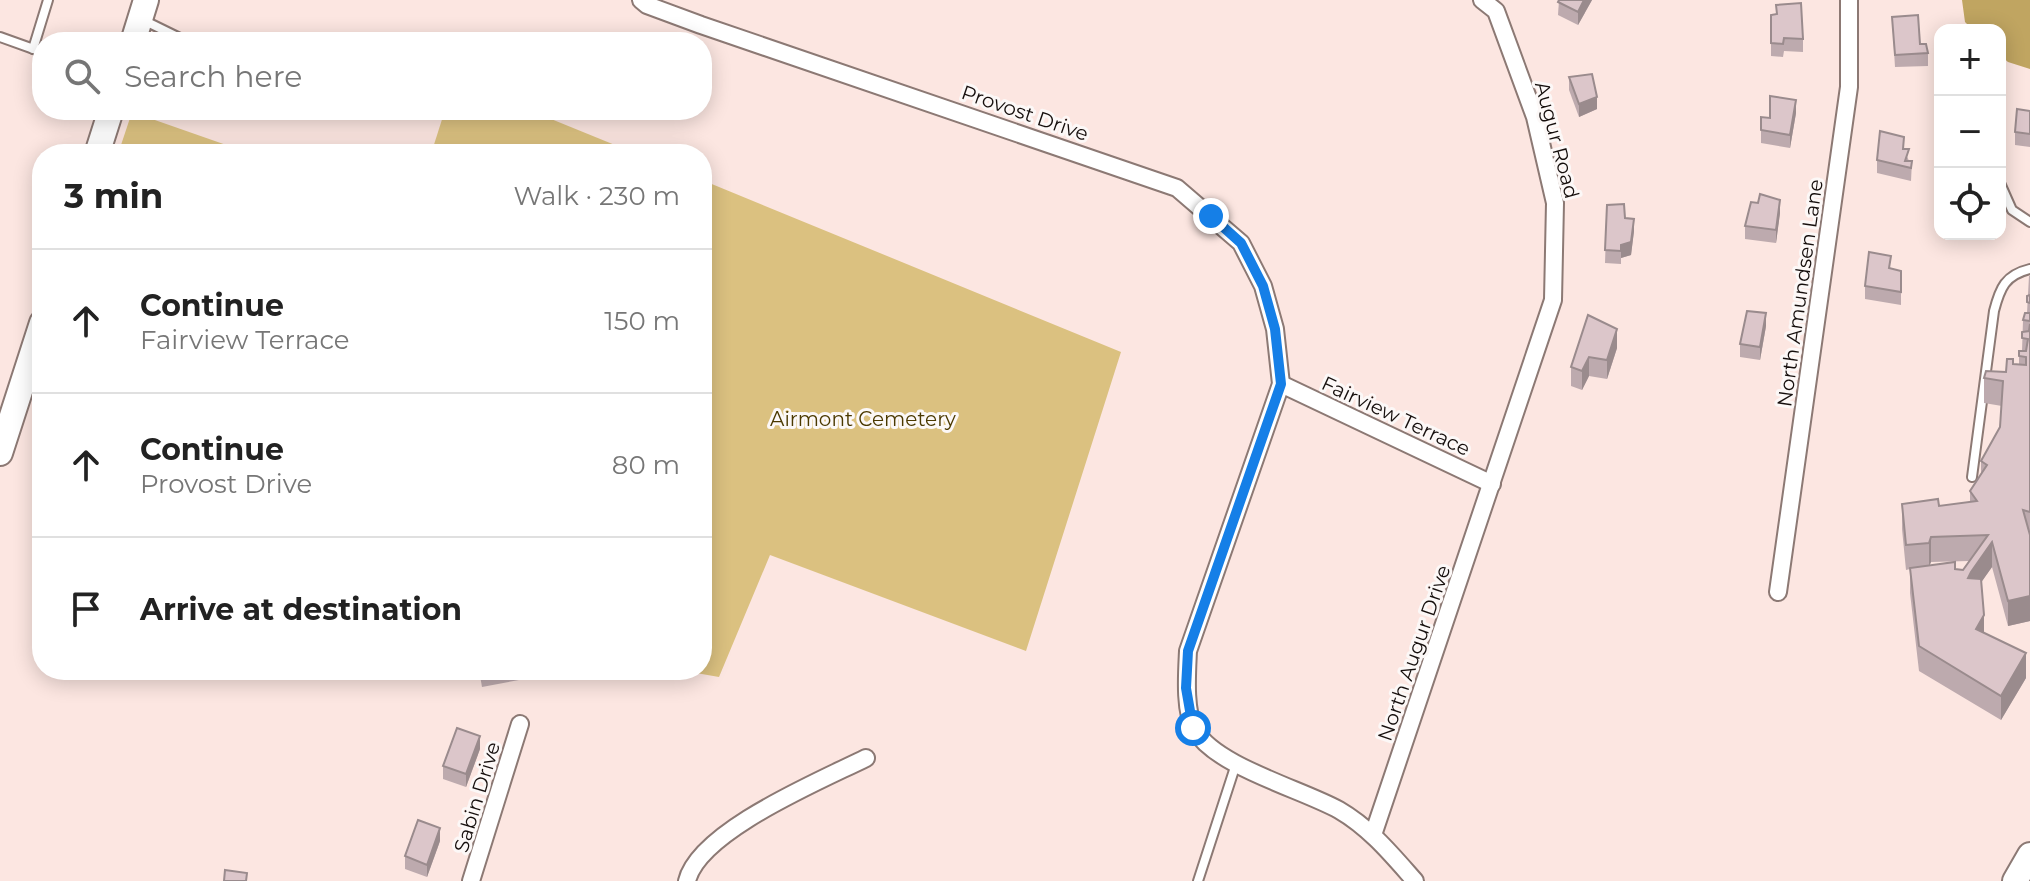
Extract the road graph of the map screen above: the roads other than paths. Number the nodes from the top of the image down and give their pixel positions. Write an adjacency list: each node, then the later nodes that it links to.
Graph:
1 (48, 0): 7 (lane)
2 (641, 0): 18 (street, Provost Drive)
3 (1482, 0): 5 (street, Augur Road)
4 (1849, 0): 23 (street, North Amundsen Lane)
5 (1501, 6): 22 (street, Augur Road)
6 (143, 9): 8 (street); 9 (lane)
7 (42, 32)
8 (136, 32)
9 (174, 32)
10 (0, 37): 11 (lane)
11 (32, 48)
12 (108, 120): 13 (street)
13 (100, 144)
14 (2006, 196): 15 (lane)
15 (2030, 222)
16 (2030, 269): 21 (lane)
17 (32, 349): 19 (street)
18 (1281, 384): 22 (street, Fairview Terrace); 26 (street)
19 (6, 417): 20 (street)
20 (0, 453)
21 (1972, 477)
22 (1492, 484): 27 (street, North Augur Drive)
23 (1778, 592)
24 (520, 724): 29 (street, Sabin Drive)
25 (866, 758): 30 (street)
26 (1236, 763): 27 (street); 31 (lane)
27 (1373, 835): 32 (street)
28 (2030, 855): 33 (street)
29 (471, 881)
30 (687, 881)
31 (1198, 881)
32 (1415, 881)
33 (2015, 881)

